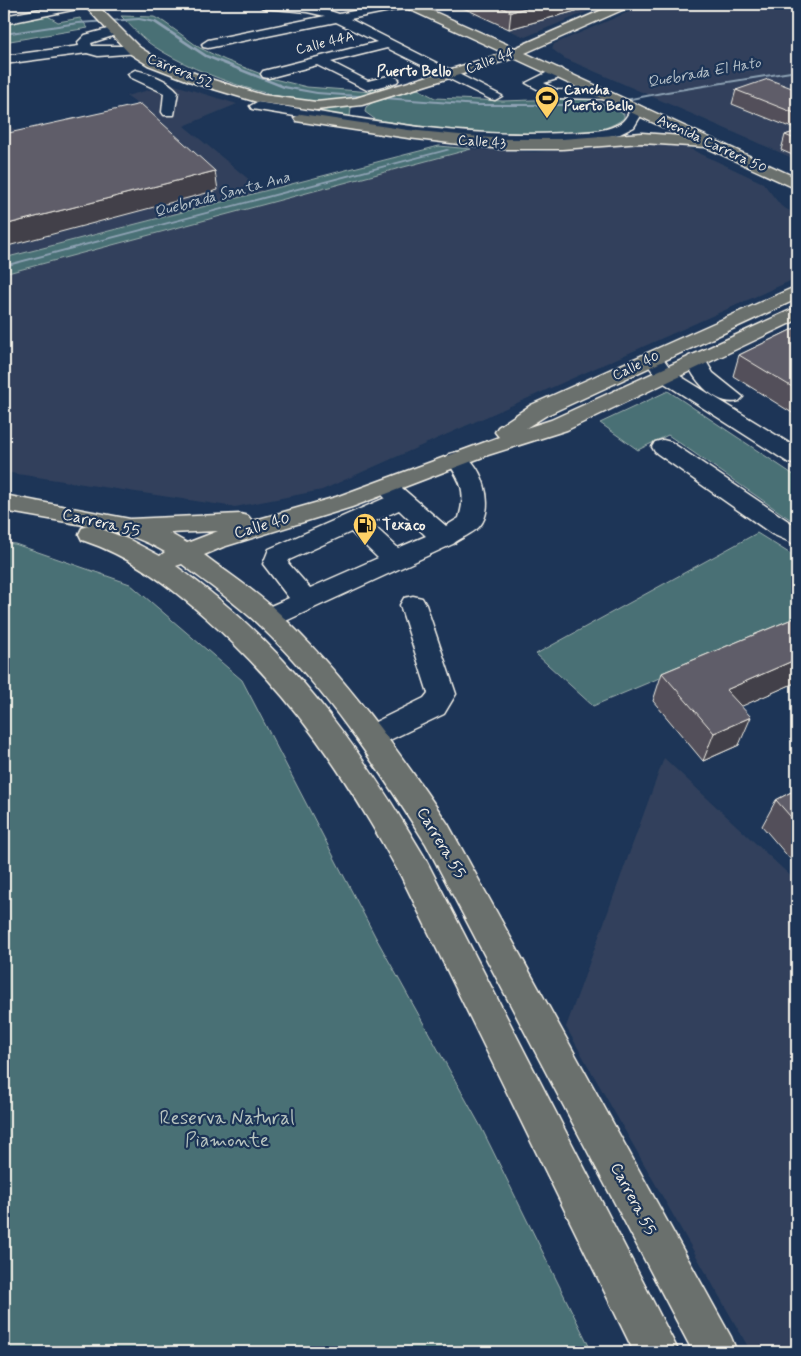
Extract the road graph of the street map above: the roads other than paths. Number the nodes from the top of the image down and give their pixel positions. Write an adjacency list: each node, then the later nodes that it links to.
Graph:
1 (11, 4): 8 (street)
2 (82, 4): 8 (street)
3 (89, 4): 11 (main road, Carrera 52)
4 (263, 4): 9 (street)
5 (406, 4): 9 (street); 18 (main road, Avenida Carrera 50)
6 (423, 4): 18 (main road, Avenida Carrera 50)
7 (625, 4): 18 (main road, Calle 44)
8 (28, 16): 10 (street)
9 (337, 17): 12 (street); 13 (street)
10 (4, 20)
11 (108, 24): 16 (street); 17 (main road, Carrera 52)
12 (242, 37): 14 (street); 15 (street)
13 (390, 43): 21 (street, Calle 44A); 26 (street)
14 (208, 44)
15 (256, 46)
16 (87, 48): 17 (street); 20 (street)
17 (134, 50): 27 (main road, Carrera 52)
18 (520, 51): 23 (main road, Avenida Carrera 50); 26 (main road, Calle 44); 29 (main road, Avenida Carrera 50)
19 (279, 59): 22 (street)
20 (4, 60)
21 (319, 61): 22 (street, Calle 44A); 28 (street)
22 (294, 68): 25 (street, Calle 44A)
23 (556, 72): 29 (main road, Avenida Carrera 50); 29 (street)
24 (136, 74): 33 (street)
25 (268, 74)
26 (452, 74): 28 (main road, Calle 44); 30 (street)
27 (231, 90): 28 (main road, Calle 44); 31 (main road, Calle 43)
28 (365, 93): 34 (main road)
29 (613, 94): 32 (main road, Avenida Carrera 50)
30 (495, 96)
31 (258, 106): 34 (street, Calle 43); 35 (main road, Calle 43)
32 (638, 107): 34 (street, Calle 43); 35 (main road, Avenida Carrera 50); 36 (main road, Avenida Carrera 50)
33 (169, 112)
34 (369, 123)
35 (710, 143): 36 (main road, Avenida Carrera 50)
36 (756, 160): 37 (main road); 38 (main road, Avenida Carrera 50); 39 (main road, Avenida Carrera 50); 40 (main road)
37 (797, 169)
38 (797, 173)
39 (797, 184)
40 (797, 200)
41 (797, 292): 44 (main road, Calle 40)
42 (797, 312): 43 (main road, Calle 40)
43 (696, 360): 44 (main road, Calle 40); 45 (street)
44 (659, 366): 47 (street); 48 (main road, Calle 40)
45 (797, 438)
46 (663, 447): 55 (street)
47 (797, 458)
48 (457, 459): 49 (main road, Calle 40); 56 (street)
49 (393, 493): 51 (main road, Calle 40); 54 (street); 56 (street)
50 (4, 503): 53 (main road, Carrera 55)
51 (305, 514): 53 (main road); 54 (street); 57 (main road, Calle 40); 59 (main road)
52 (4, 518): 57 (main road, Carrera 55)
53 (120, 524): 57 (main road, Carrera 55)
54 (344, 526): 58 (street); 60 (street)
55 (797, 537)
56 (444, 538): 58 (street)
57 (171, 559): 59 (main road, Carrera 55); 64 (main road, Carrera 55)
58 (395, 560): 60 (street)
59 (229, 588): 62 (main road, Carrera 55)
60 (306, 601): 62 (street)
61 (413, 605): 63 (street)
62 (268, 618): 63 (main road, Carrera 55)
63 (371, 738): 65 (main road, Carrera 55)
64 (657, 1352)
65 (716, 1352)

